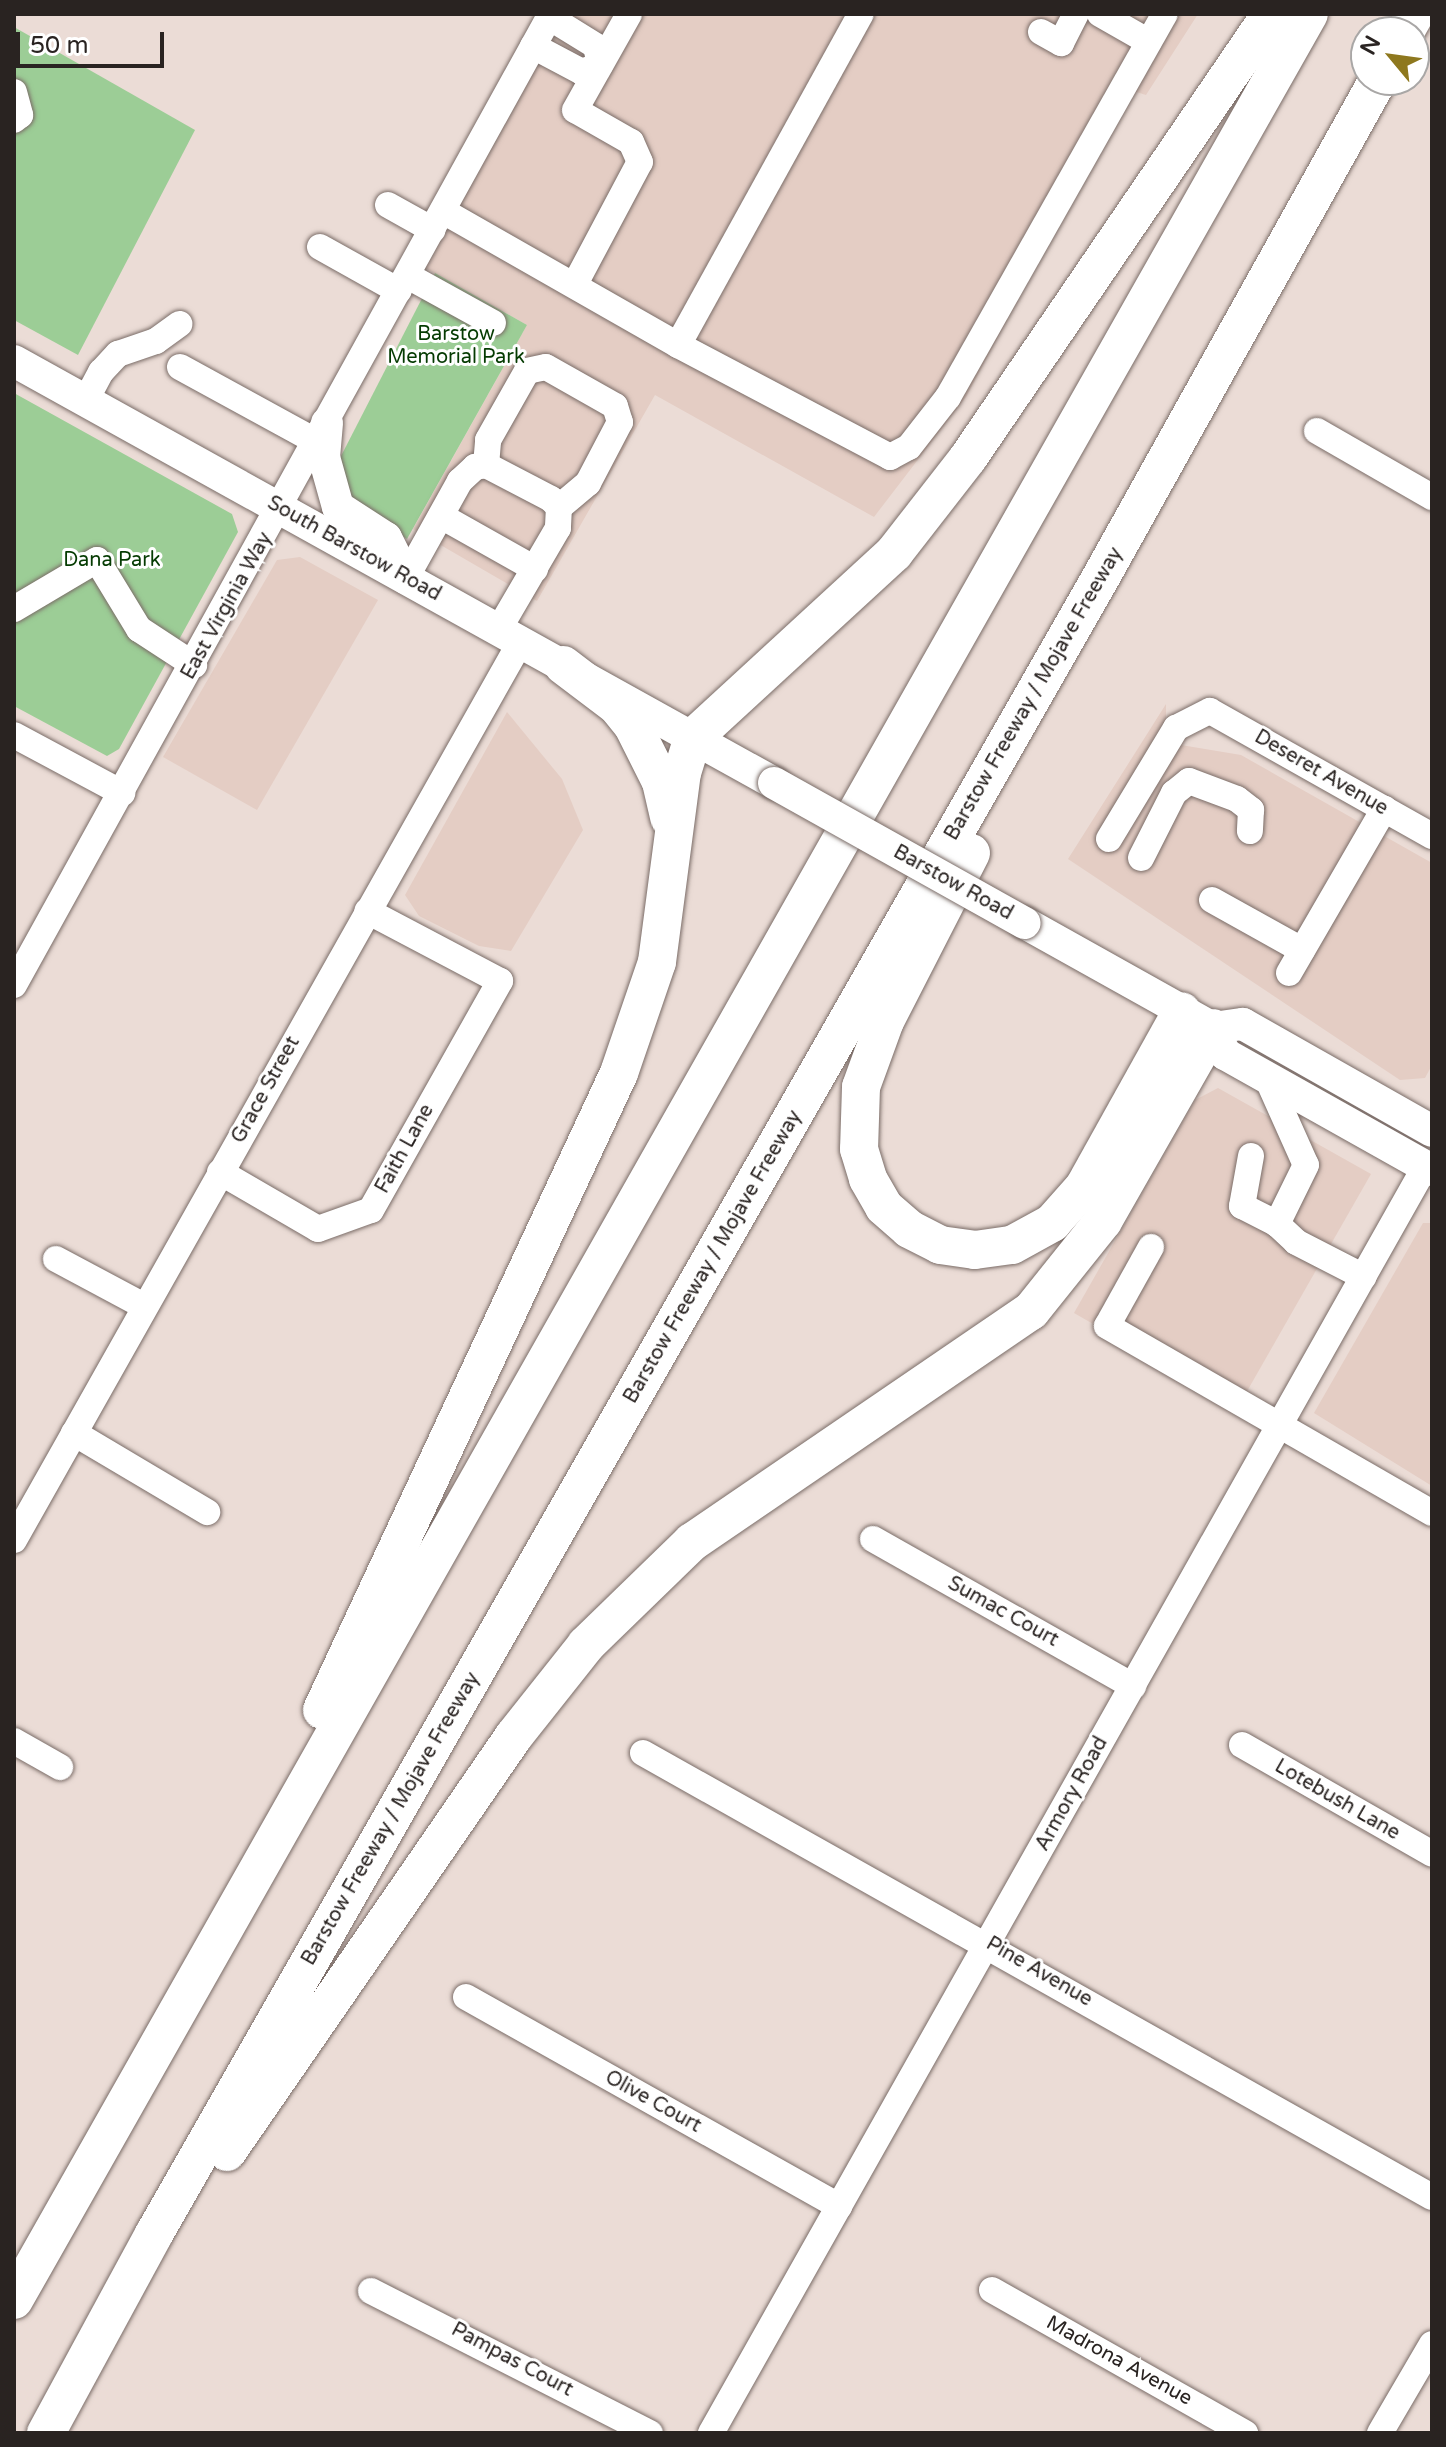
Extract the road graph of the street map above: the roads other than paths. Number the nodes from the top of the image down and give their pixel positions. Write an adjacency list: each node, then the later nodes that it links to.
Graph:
1 (629, 14): 12 (street)
2 (861, 14): 23 (street)
3 (1076, 14): 9 (street)
4 (1100, 14): 10 (street)
5 (1165, 14): 10 (street)
6 (1271, 14): 42 (highway)
7 (1309, 14): 79 (highway)
8 (550, 16): 11 (street, East Virginia Way); 12 (street)
9 (1041, 32)
10 (1149, 42): 23 (street)
11 (533, 46): 12 (street); 17 (street, East Virginia Way)
12 (600, 65): 20 (street)
13 (14, 92): 15 (street)
14 (1369, 96): 35 (highway, Barstow Freeway / Mojave Freeway)
15 (14, 120)
16 (388, 205): 17 (street)
17 (438, 220): 19 (street, East Virginia Way); 20 (street)
18 (320, 247): 19 (street)
19 (403, 283): 21 (street); 28 (street, East Virginia Way)
20 (575, 284): 23 (street)
21 (493, 323)
22 (179, 324): 26 (street)
23 (678, 345)
24 (14, 361): 26 (main road, South Barstow Road)
25 (180, 367): 28 (street)
26 (86, 400): 32 (main road, South Barstow Road)
27 (1317, 431): 30 (street)
28 (322, 433): 32 (street, East Virginia Way); 36 (main road)
29 (486, 465): 31 (street); 31 (street); 33 (street)
30 (1432, 497)
31 (559, 507): 34 (street, Grace Street)
32 (281, 508): 36 (main road, South Barstow Road); 39 (street, East Virginia Way)
33 (441, 516): 34 (street); 36 (street)
34 (535, 569): 38 (street, Grace Street)
35 (1101, 577): 55 (highway); 83 (highway, Barstow Freeway / Mojave Freeway)
36 (406, 578): 38 (main road, South Barstow Road)
37 (14, 609): 39 (street)
38 (510, 635): 40 (main road, South Barstow Road); 51 (street, Grace Street)
39 (194, 665): 43 (street, East Virginia Way)
40 (563, 665): 42 (main road, South Barstow Road); 48 (highway)
41 (14, 735): 43 (street)
42 (693, 738): 48 (highway); 55 (main road, Barstow Road, bridge)
43 (122, 793): 54 (street, East Virginia Way)
44 (1384, 809): 46 (street, Deseret Avenue); 47 (street, Deseret Avenue); 52 (street)
45 (1250, 831): 49 (street)
46 (1432, 836)
47 (1109, 839)
48 (672, 846): 79 (highway)
49 (1141, 858)
50 (1212, 900): 52 (street)
51 (367, 911): 60 (street, Grace Street); 60 (street, Faith Lane)
52 (1302, 950): 53 (street)
53 (1289, 973)
54 (14, 985)
55 (1198, 1019): 56 (main road, Barstow Road); 57 (main road, Barstow Road); 83 (highway)
56 (1267, 1078): 59 (main road, Barstow Road); 61 (street)
57 (1432, 1131)
58 (1251, 1156): 61 (street)
59 (1430, 1164): 64 (street, Armory Road)
60 (220, 1172): 65 (street, Grace Street)
61 (1287, 1233): 64 (street)
62 (1151, 1247): 66 (street)
63 (56, 1259): 65 (street)
64 (1364, 1277): 66 (street, Armory Road)
65 (144, 1306): 67 (street, Grace Street)
66 (1279, 1427): 69 (street); 72 (street, Armory Road)
67 (74, 1433): 68 (street); 70 (street, Grace Street)
68 (207, 1512)
69 (1432, 1513)
70 (14, 1538)
71 (873, 1539): 72 (street, Sumac Court)
72 (1133, 1686): 78 (street, Armory Road)
73 (14, 1741): 76 (street)
74 (1242, 1745): 77 (street, Lotebush Lane)
75 (643, 1753): 78 (street, Pine Avenue)
76 (60, 1767)
77 (1432, 1854)
78 (988, 1943): 81 (street, Pine Avenue); 82 (street, Armory Road)
79 (191, 1987): 86 (highway)
80 (466, 1997): 82 (street, Olive Court)
81 (1432, 2197)
82 (839, 2206): 90 (street, Armory Road)
83 (154, 2234): 88 (highway, Barstow Freeway / Mojave Freeway)
84 (992, 2290): 91 (street, Madrona Avenue)
85 (371, 2291): 89 (street, Pampas Court)
86 (14, 2300)
87 (1432, 2344): 92 (street)
88 (46, 2433)
89 (650, 2433)
90 (711, 2433)
91 (1245, 2433)
92 (1380, 2433)

